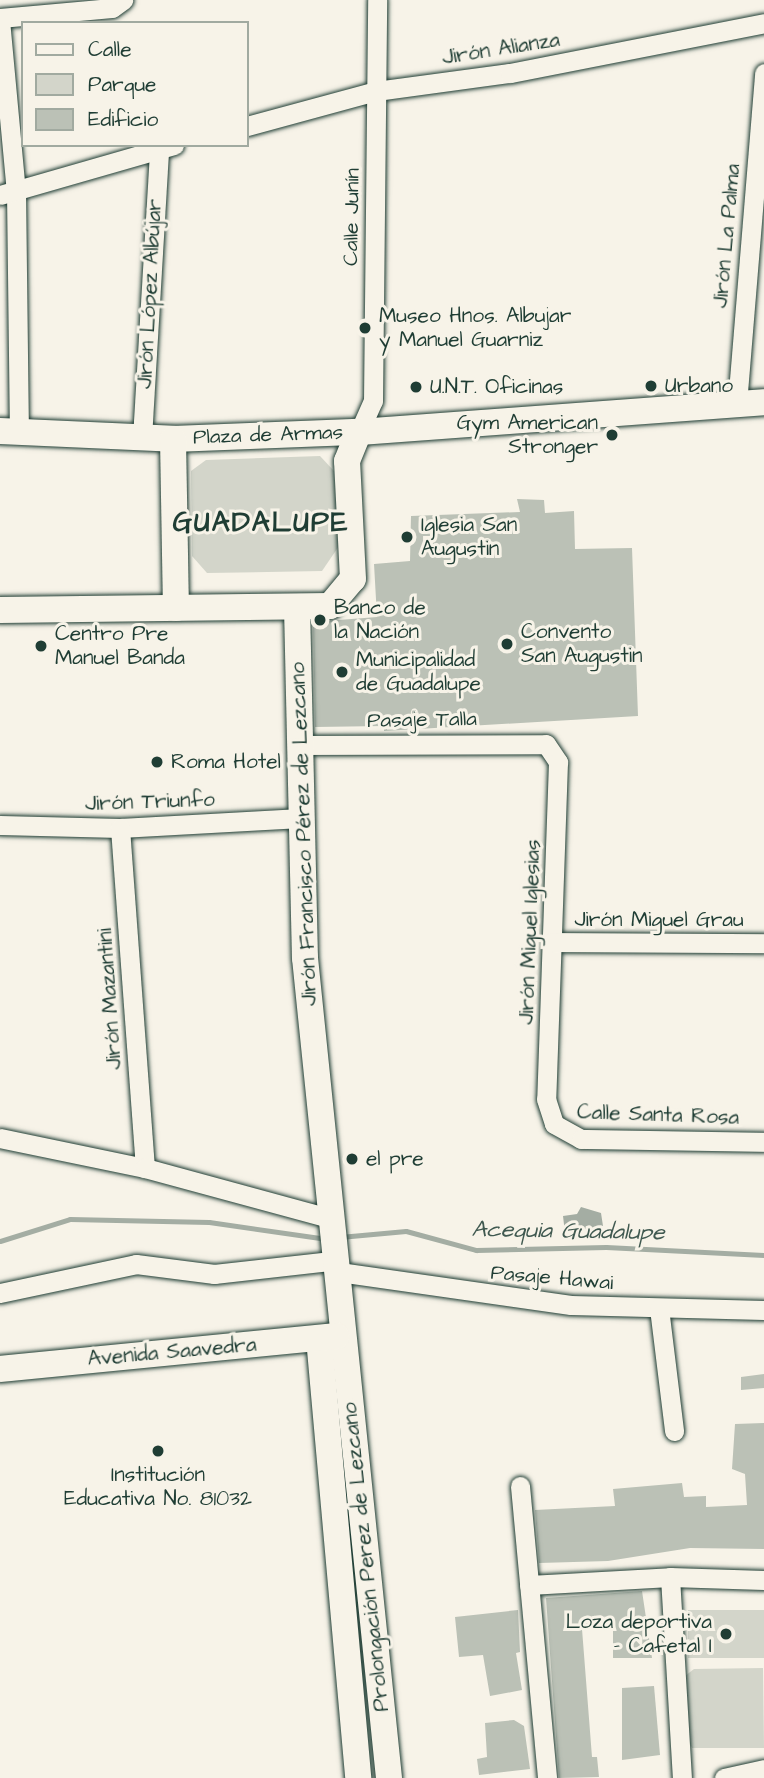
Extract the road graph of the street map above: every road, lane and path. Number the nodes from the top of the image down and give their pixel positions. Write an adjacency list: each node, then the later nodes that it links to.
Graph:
1 (123, 0): 3 (street)
2 (377, 0): 6 (street, Calle Junín)
3 (0, 19): 9 (street)
4 (764, 23): 6 (street, Jirón Alianza)
5 (764, 73): 11 (street, Jirón La Palma)
6 (376, 91): 7 (street, Jirón Alianza); 13 (street, Calle Junín)
7 (248, 126)
8 (167, 147): 9 (street); 14 (street, Jirón López Albújar)
9 (8, 193): 12 (street)
10 (764, 402): 11 (street)
11 (737, 404): 13 (street)
12 (10, 432): 14 (street, Plaza de Armas)
13 (359, 432): 15 (street, Plaza de Armas); 16 (street, Plaza de Armas)
14 (142, 438): 15 (street, Plaza de Armas)
15 (173, 439): 17 (street)
16 (297, 607): 17 (street, Plaza de Armas); 20 (street, Jirón Francisco Pérez de Lezcano)
17 (176, 608): 18 (street, Plaza de Armas)
18 (0, 610)
19 (547, 744): 20 (street, Pasaje Talla); 24 (street, Jirón Miguel Iglesias)
20 (297, 745): 21 (street, Jirón Francisco Pérez de Lezcano)
21 (301, 818): 23 (street, Jirón Triunfo); 30 (street, Jirón Francisco Pérez de Lezcano)
22 (0, 825): 23 (street, Jirón Triunfo)
23 (120, 828): 29 (street, Jirón Mazantini)
24 (553, 942): 25 (street, Jirón Miguel Grau); 26 (street, Jirón Miguel Iglesias)
25 (764, 943)
26 (554, 1124): 28 (street, Calle Santa Rosa)
27 (0, 1138): 29 (street)
28 (764, 1142)
29 (145, 1168): 30 (street)
30 (336, 1244): 31 (street); 32 (street, Pasaje Hawai); 34 (street, Jirón Francisco Pérez de Lezcano)
31 (0, 1293)
32 (659, 1308): 33 (street, Pasaje Hawai); 36 (street)
33 (764, 1310)
34 (331, 1337): 35 (street, Avenida Saavedra); 42 (street, Prolongación Perez de Lezcano); 43 (street, Prolongación Perez de Lezcano)
35 (0, 1368)
36 (674, 1431)
37 (520, 1486): 40 (street)
38 (670, 1577): 39 (street); 40 (street); 45 (street)
39 (764, 1580)
40 (529, 1585): 44 (street)
41 (764, 1769): 46 (street)
42 (358, 1778)
43 (390, 1778)
44 (547, 1778)
45 (682, 1778)
46 (724, 1778)

